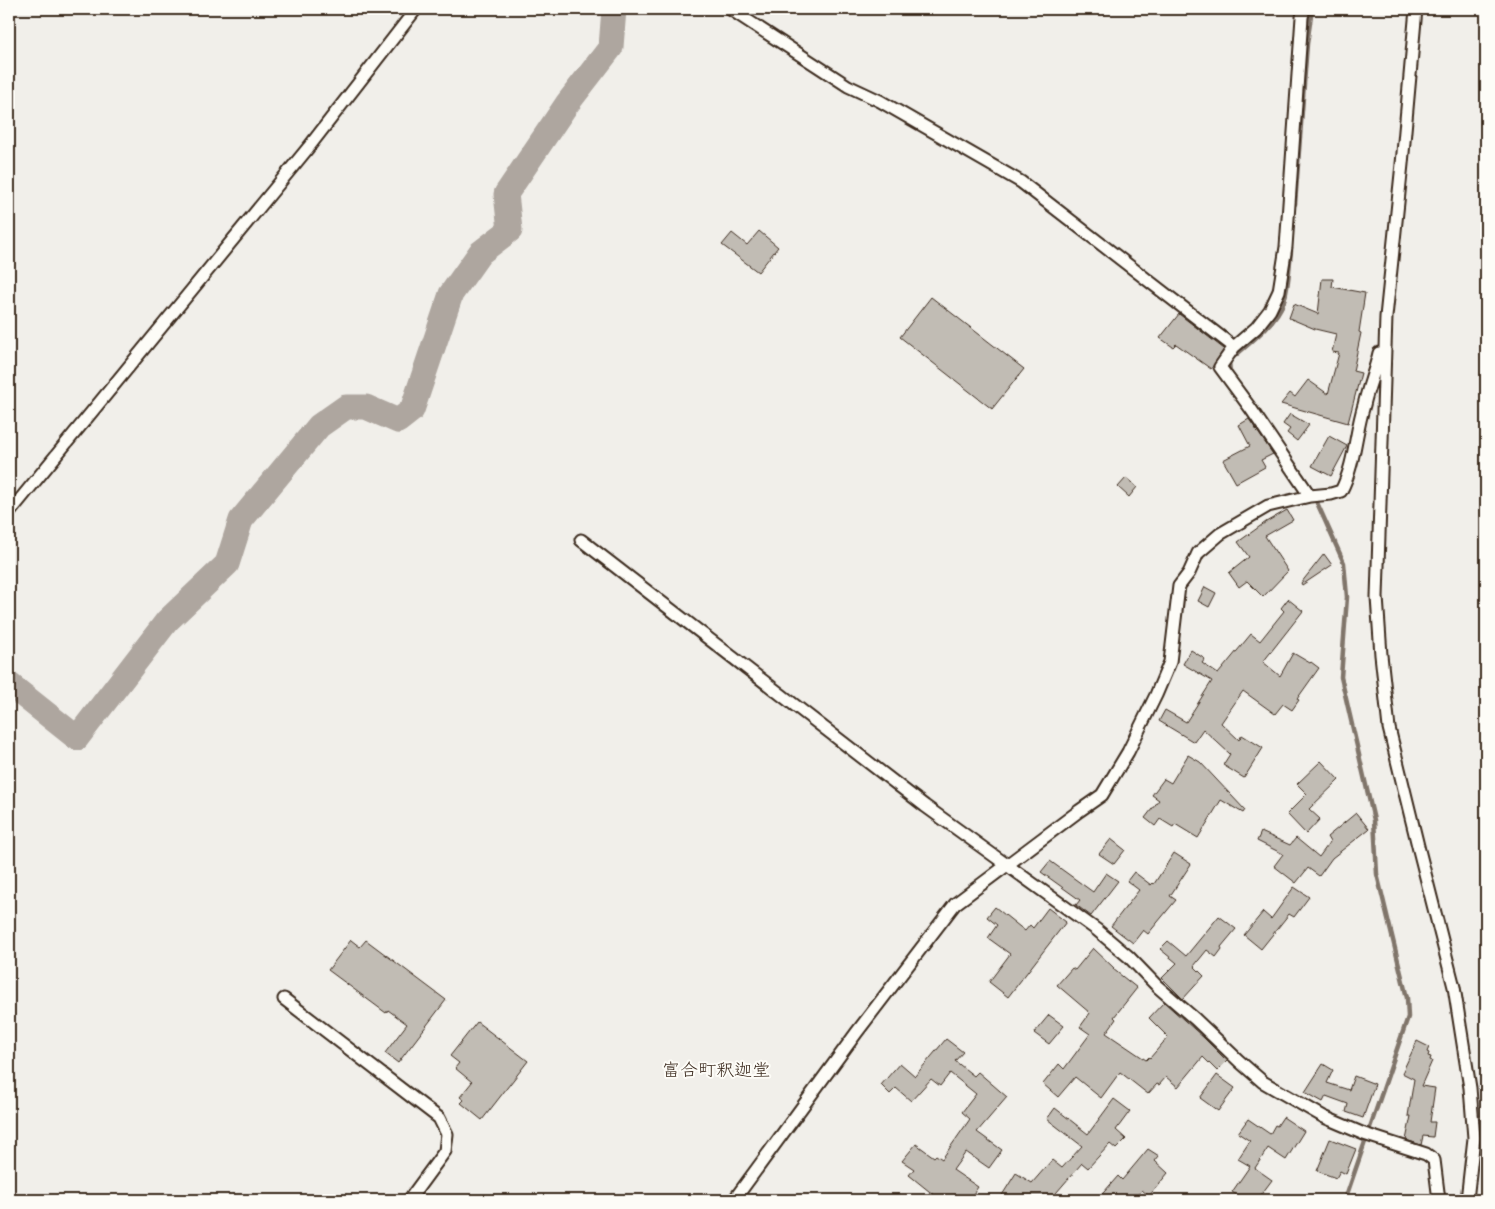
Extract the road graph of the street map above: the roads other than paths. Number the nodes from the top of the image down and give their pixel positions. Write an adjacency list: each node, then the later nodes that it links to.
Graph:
1 (416, 9): 8 (street)
2 (730, 9): 6 (street)
3 (1304, 9): 6 (street)
4 (1416, 9): 5 (street)
5 (1386, 316): 7 (street); 15 (street)
6 (1234, 347): 7 (street)
7 (1314, 495): 10 (street)
8 (9, 513)
9 (581, 540): 10 (street)
10 (1007, 865): 12 (street); 14 (street)
11 (284, 999): 13 (street)
12 (739, 1198)
13 (409, 1200)
14 (1439, 1200)
15 (1467, 1200)

